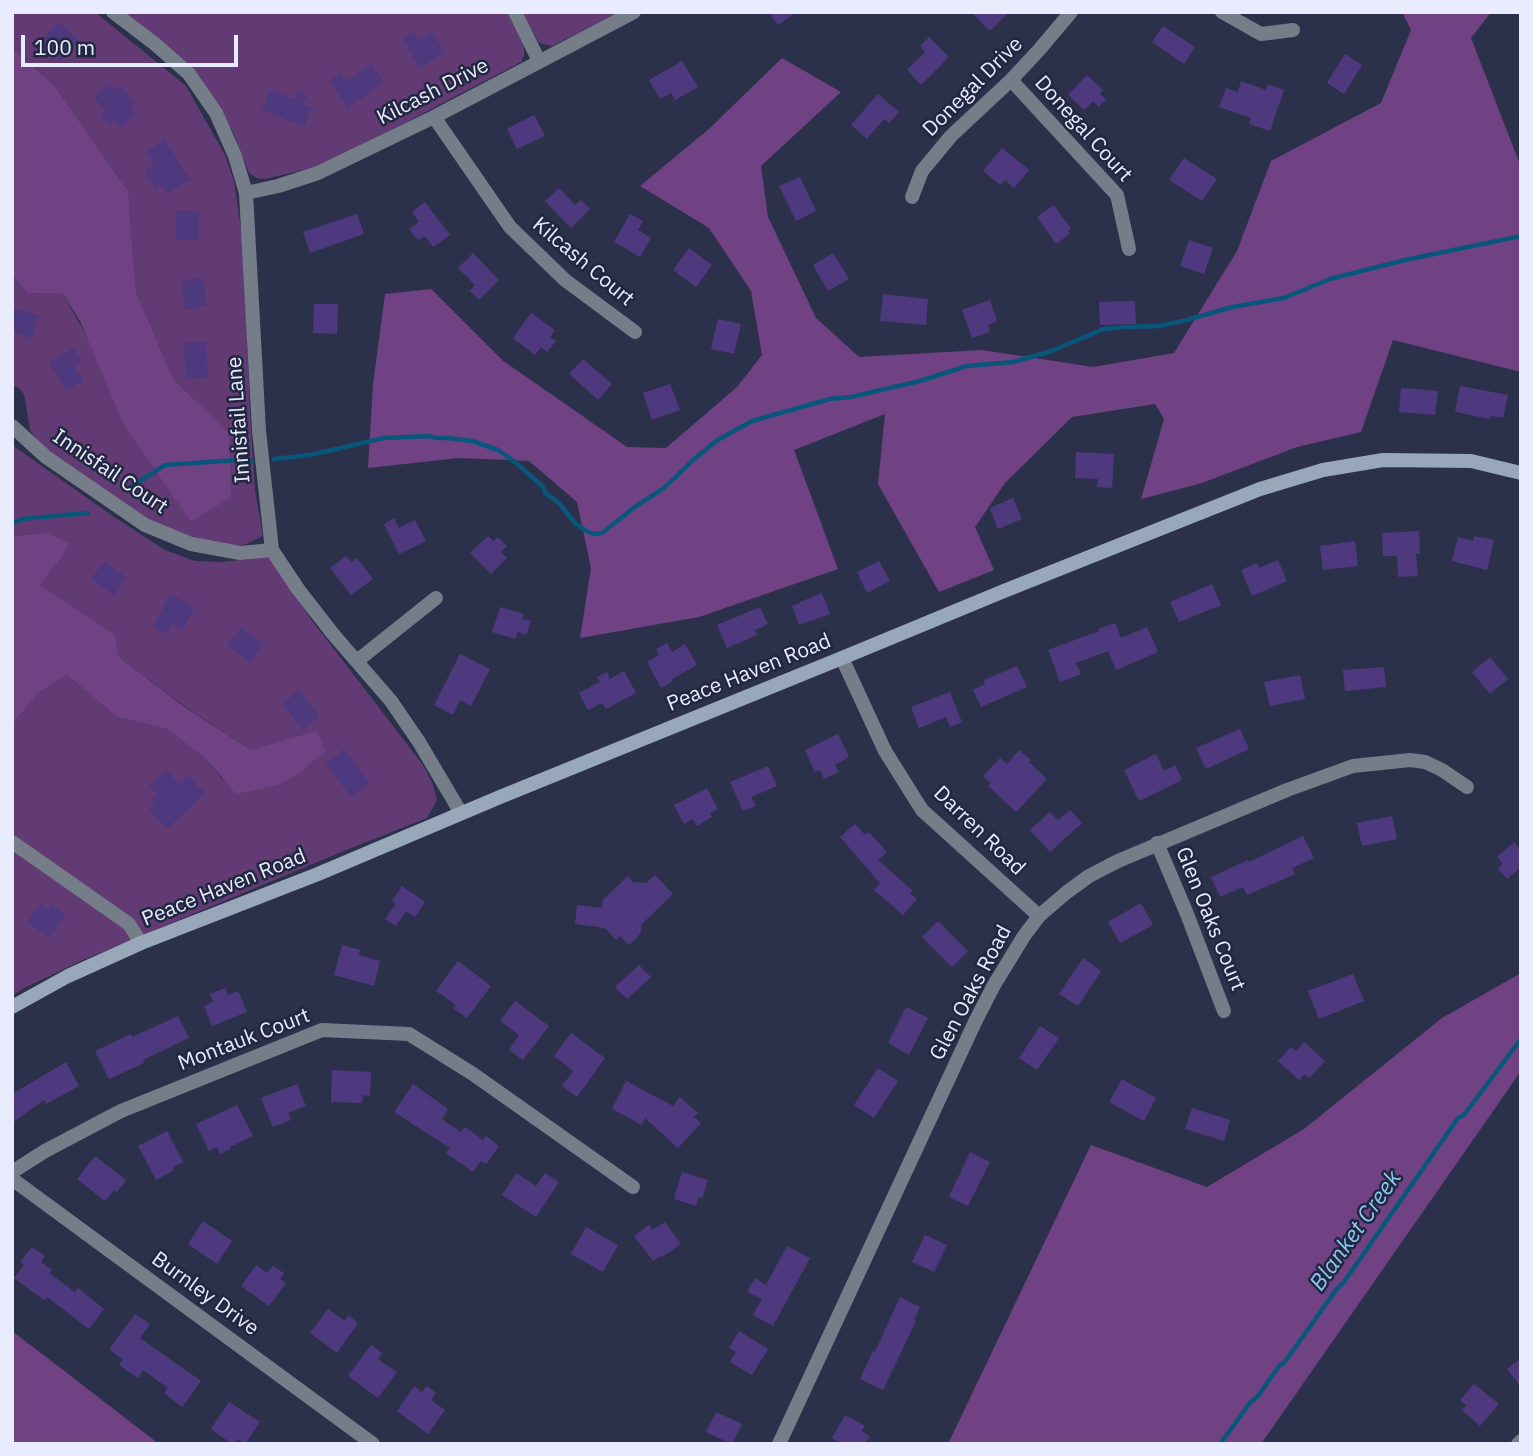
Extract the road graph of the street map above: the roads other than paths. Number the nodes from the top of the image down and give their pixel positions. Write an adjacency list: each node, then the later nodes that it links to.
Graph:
1 (113, 12): 10 (street, Innisfail Lane)
2 (515, 12): 7 (street)
3 (634, 12): 7 (street, Kilcash Drive)
4 (1071, 12): 8 (street, Donegal Drive)
5 (1222, 12): 6 (street)
6 (1293, 30)
7 (539, 61): 9 (street, Kilcash Drive)
8 (1011, 80): 11 (street, Donegal Drive); 12 (street, Donegal Court)
9 (434, 117): 10 (street, Kilcash Drive); 13 (street, Kilcash Court)
10 (246, 193): 16 (street, Innisfail Lane)
11 (912, 197)
12 (1129, 249)
13 (635, 332)
14 (12, 426): 16 (street, Innisfail Court)
15 (1521, 473): 18 (main road, Peace Haven Road)
16 (272, 550): 19 (street, Innisfail Lane)
17 (436, 597): 19 (street)
18 (842, 658): 21 (main road, Peace Haven Road); 24 (street, Darren Road)
19 (357, 661): 21 (street, Innisfail Lane)
20 (1467, 787): 23 (street, Glen Oaks Road)
21 (461, 813): 25 (main road, Peace Haven Road)
22 (12, 842): 25 (street)
23 (1157, 843): 24 (street, Glen Oaks Road); 27 (street, Glen Oaks Court)
24 (1039, 916): 32 (street, Glen Oaks Road)
25 (141, 943): 26 (main road, Peace Haven Road)
26 (12, 1007)
27 (1224, 1011)
28 (12, 1172): 30 (street, Montauk Court)
29 (12, 1179): 31 (street, Burnley Drive)
30 (633, 1187)
31 (373, 1444)
32 (779, 1444)

